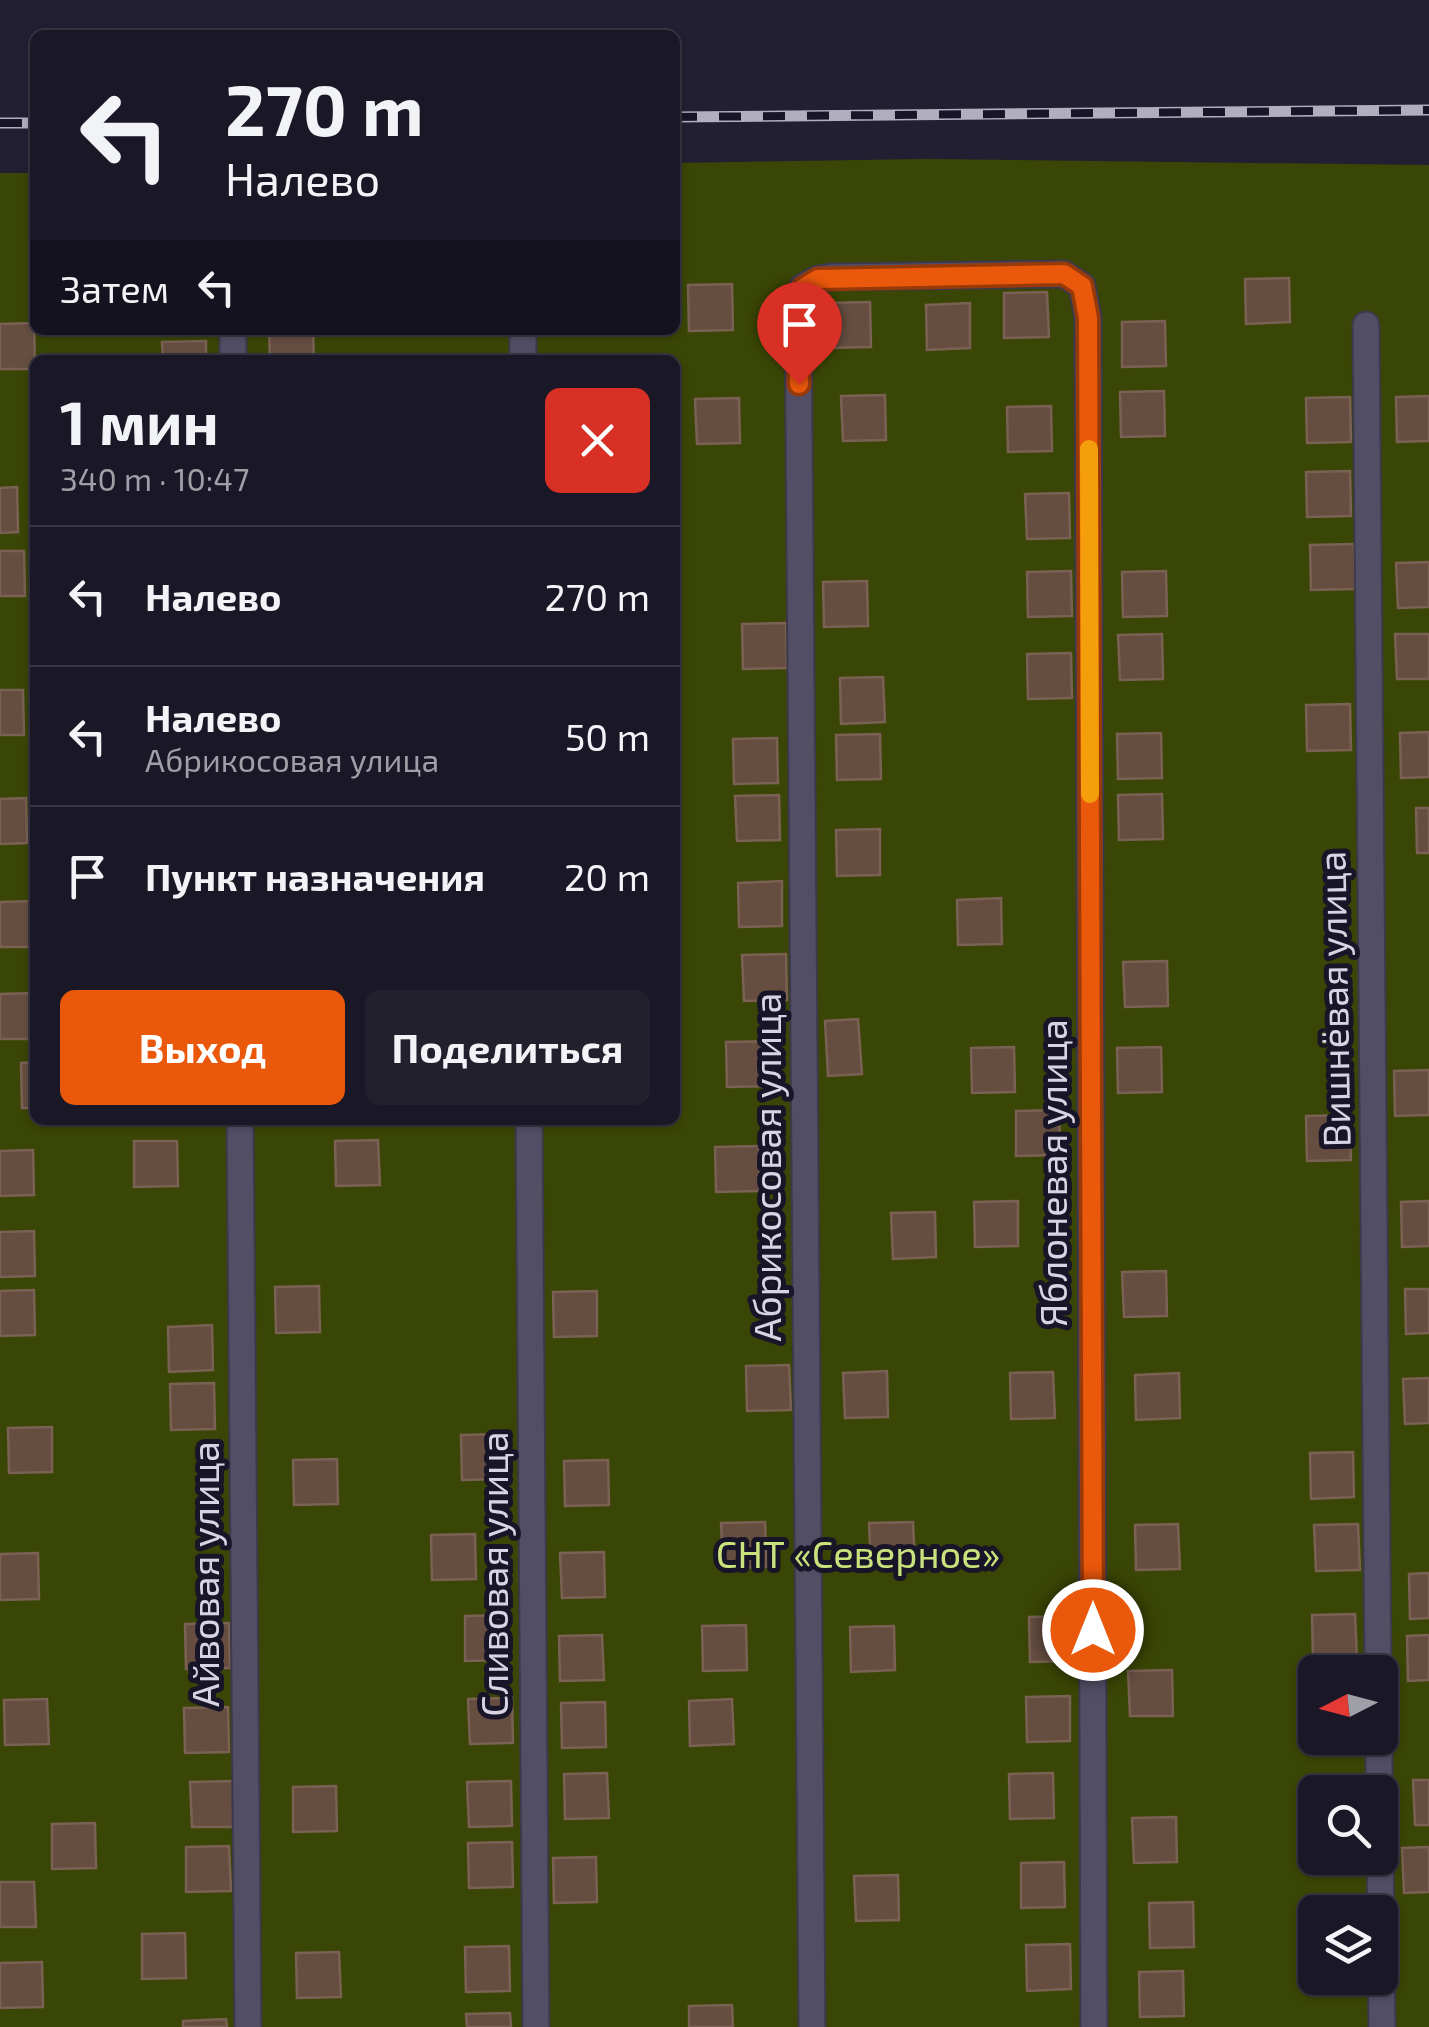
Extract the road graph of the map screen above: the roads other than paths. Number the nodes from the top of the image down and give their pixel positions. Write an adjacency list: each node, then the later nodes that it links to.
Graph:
1 (798, 306): 9 (street, Абрикосовая улица); 10 (street, Яблоневая улица)
2 (1366, 326): 5 (street, Вишнёвая улица)
3 (240, 1125): 7 (street, Айвовая улица)
4 (529, 1125): 8 (street, Сливовая улица)
5 (1378, 1655)
6 (1380, 1875): 11 (street)
7 (248, 2027)
8 (536, 2027)
9 (812, 2027)
10 (1094, 2027)
11 (1382, 2027)

